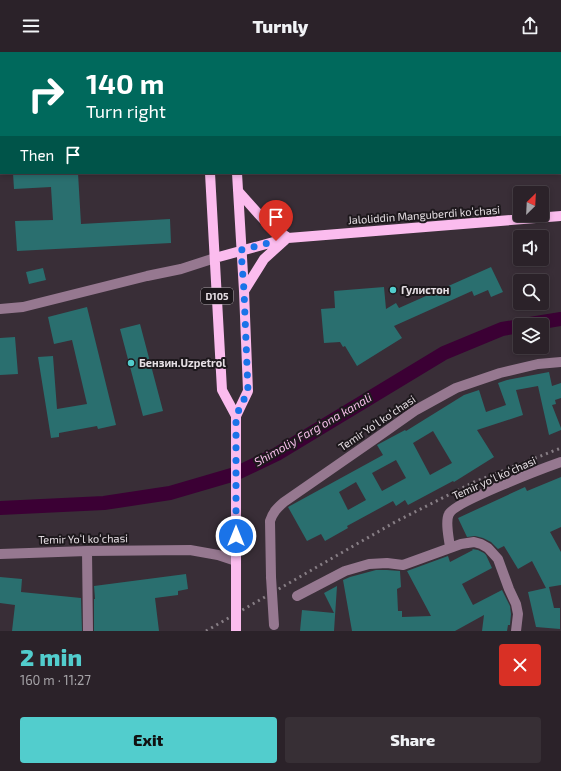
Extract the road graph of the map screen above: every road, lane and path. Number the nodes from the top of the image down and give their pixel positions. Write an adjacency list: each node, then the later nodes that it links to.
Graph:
1 (210, 174): 7 (main road, D105)
2 (237, 174): 3 (main road, D105)
3 (238, 190): 5 (main road); 6 (main road, D105)
4 (561, 216): 5 (main road, Jaloliddin Manguberdi koʻchasi)
5 (288, 238): 6 (main road, Jaloliddin Manguberdi koʻchasi); 8 (main road)
6 (241, 250): 7 (main road, Jaloliddin Manguberdi koʻchasi); 8 (main road, D105)
7 (215, 258): 9 (street); 11 (main road, D105)
8 (244, 291): 11 (main road, D105)
9 (0, 309)
10 (561, 362): 18 (street, Temir Yoʻl koʻchasi, bridge)
11 (236, 416): 16 (main road, D105)
12 (561, 462): 13 (street, Temir yoʻl koʻchasi)
13 (450, 548): 17 (street); 21 (street)
14 (87, 551): 15 (street, Temir Yoʻl koʻchasi); 16 (street, Temir Yoʻl koʻchasi); 19 (street)
15 (0, 554)
16 (236, 561): 20 (main road, D105, bridge)
17 (297, 596)
18 (274, 628)
19 (88, 631)
20 (236, 631)
21 (516, 631)

